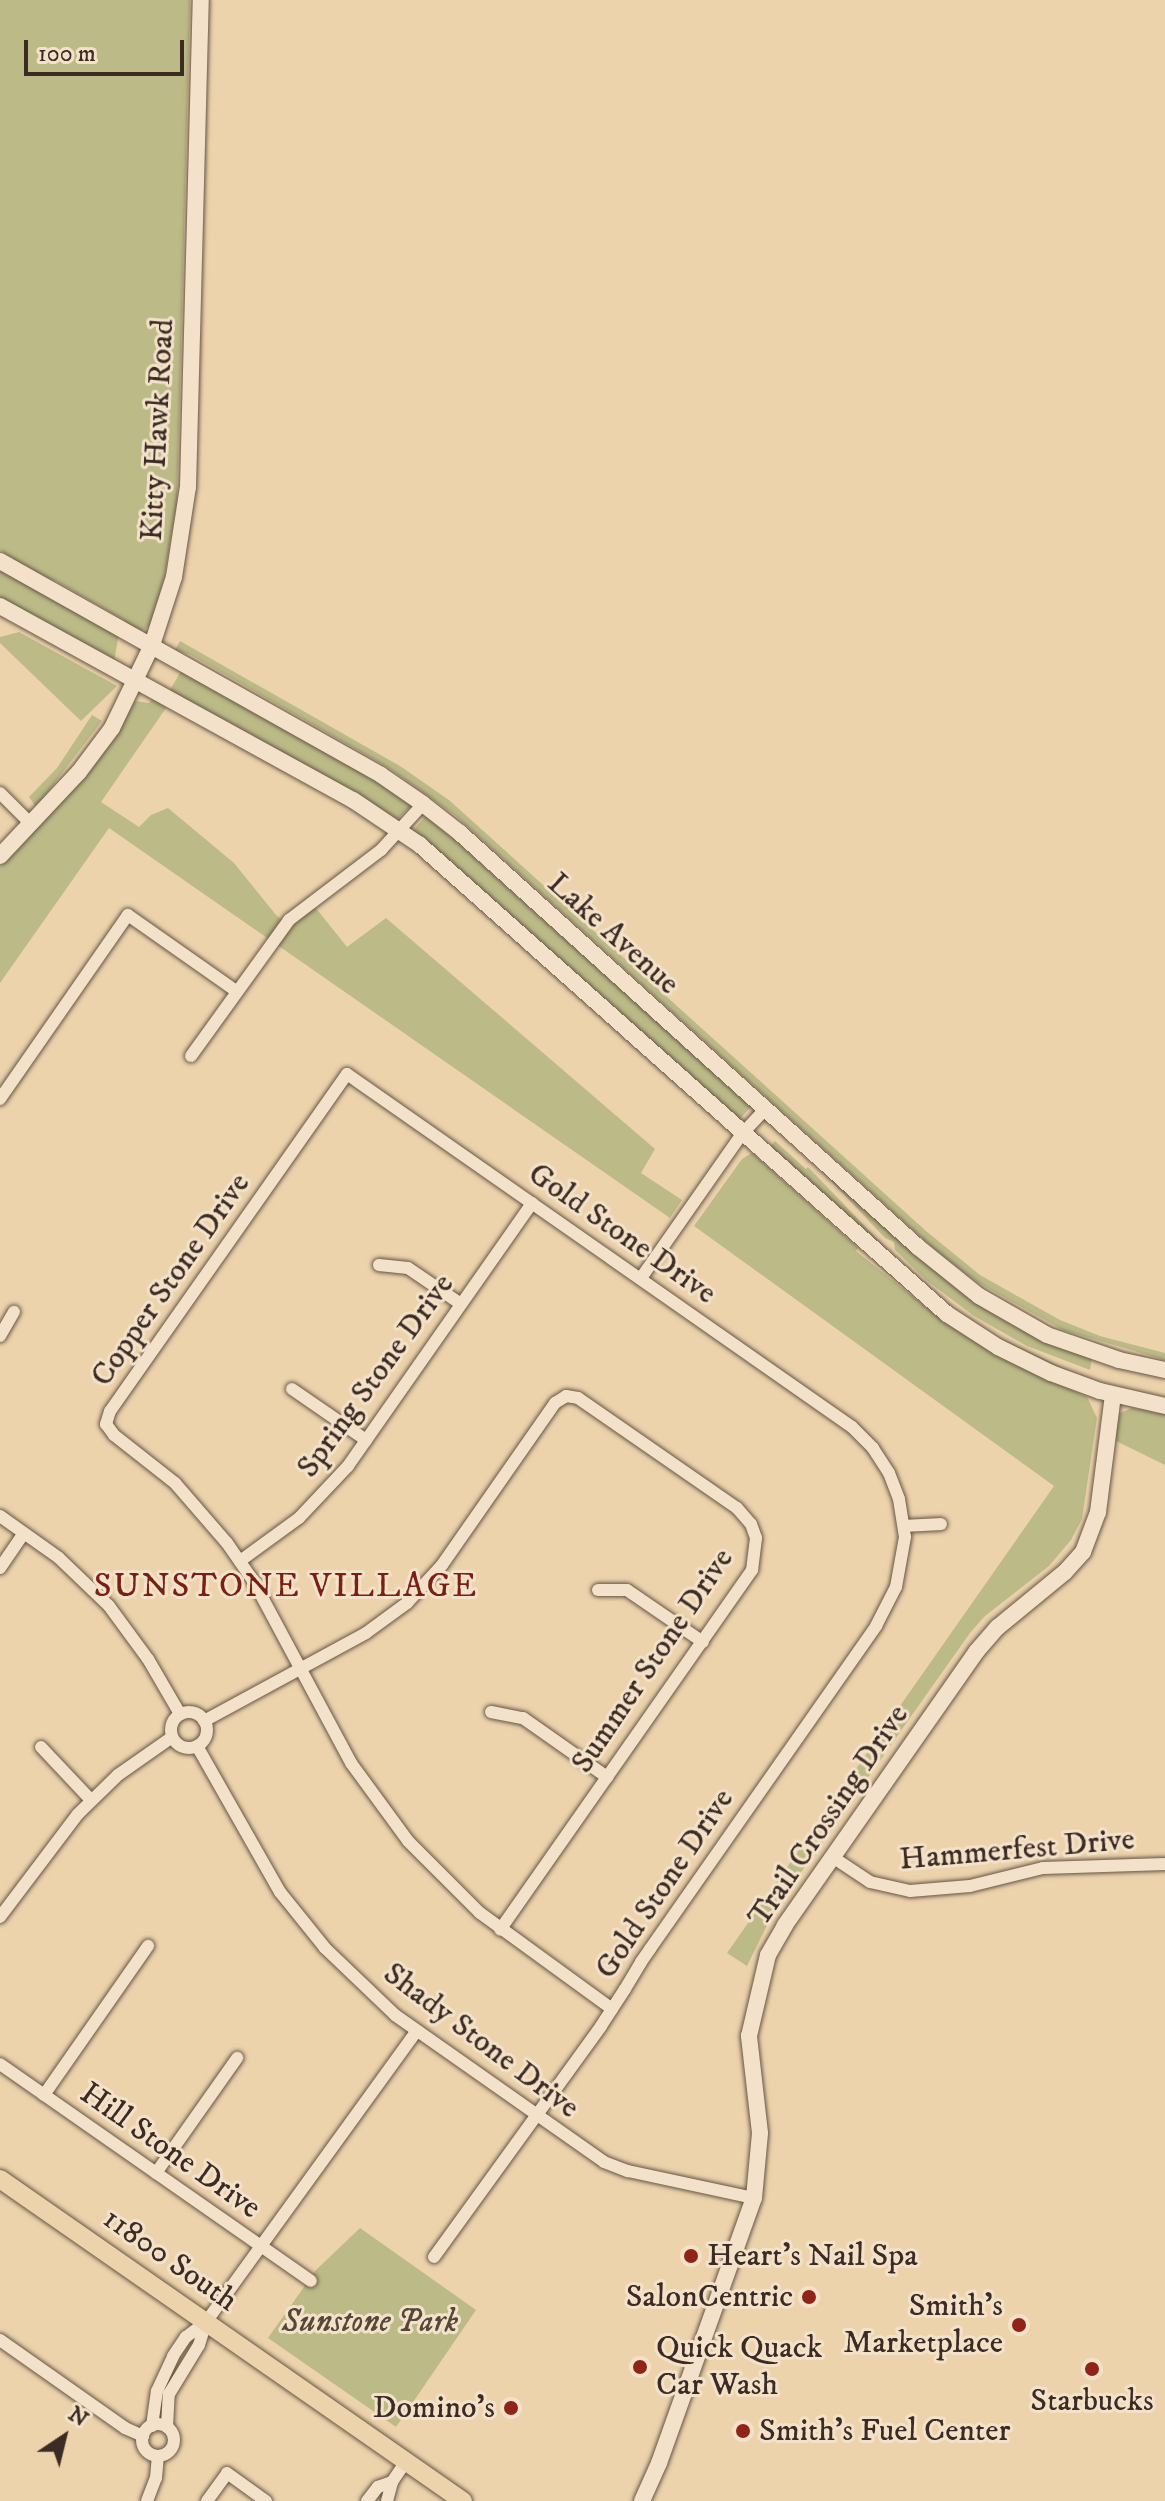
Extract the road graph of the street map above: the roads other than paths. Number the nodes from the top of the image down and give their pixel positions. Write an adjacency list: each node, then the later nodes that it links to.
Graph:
1 (201, 0): 4 (street, Kitty Hawk Road)
2 (0, 561): 4 (street, Lake Avenue)
3 (0, 606): 5 (street, Lake Avenue)
4 (152, 645): 5 (street, Kitty Hawk Road); 7 (street, Lake Avenue)
5 (136, 681): 8 (street, Kitty Hawk Road); 9 (street, Lake Avenue)
6 (0, 793): 8 (street)
7 (423, 804): 9 (street); 15 (street, Lake Avenue)
8 (31, 824): 10 (street, Kitty Hawk Road)
9 (400, 829): 11 (street); 16 (street, Lake Avenue)
10 (0, 856)
11 (236, 991): 12 (street); 14 (street)
12 (191, 1056)
13 (347, 1074): 17 (street, Gold Stone Drive); 32 (street, Copper Stone Drive)
14 (0, 1099)
15 (765, 1109): 16 (street); 23 (street, Lake Avenue)
16 (742, 1134): 19 (street); 25 (street, Lake Avenue)
17 (532, 1203): 19 (street, Gold Stone Drive); 20 (street, Spring Stone Drive)
18 (379, 1265): 20 (street)
19 (641, 1278): 30 (street, Gold Stone Drive)
20 (461, 1304): 27 (street, Spring Stone Drive)
21 (14, 1312): 22 (street)
22 (0, 1336)
23 (1165, 1370)
24 (292, 1389): 27 (street)
25 (1113, 1395): 26 (street, Lake Avenue); 45 (street, Trail Crossing Drive)
26 (1165, 1406)
27 (366, 1440): 32 (street, Spring Stone Drive)
28 (0, 1516): 31 (street)
29 (941, 1524): 30 (street)
30 (904, 1526): 50 (street, Gold Stone Drive)
31 (24, 1533): 33 (street); 38 (street)
32 (240, 1561): 36 (street, Copper Stone Drive)
33 (0, 1568)
34 (598, 1590): 35 (street)
35 (703, 1642): 36 (street, Summer Stone Drive); 43 (street, Summer Stone Drive)
36 (300, 1669): 39 (street); 48 (street, Copper Stone Drive)
37 (491, 1712): 43 (street)
38 (180, 1714): 39 (street); 40 (street)
39 (204, 1721): 41 (street)
40 (172, 1737): 41 (street); 44 (street)
41 (197, 1746): 51 (street, Shady Stone Drive)
42 (41, 1747): 44 (street)
43 (607, 1777): 48 (street, Summer Stone Drive)
44 (91, 1800): 47 (street)
45 (834, 1858): 46 (street, Hammerfest Drive); 58 (street, Trail Crossing Drive)
46 (1165, 1864)
47 (3, 1908)
48 (500, 1930): 50 (street, Copper Stone Drive)
49 (148, 1946): 54 (street)
50 (612, 2009): 55 (street, Gold Stone Drive)
51 (416, 2032): 55 (street, Shady Stone Drive); 59 (street)
52 (237, 2058): 56 (street)
53 (0, 2064): 54 (street, Hill Stone Drive)
54 (44, 2095): 56 (street, Hill Stone Drive)
55 (534, 2115): 58 (street, Shady Stone Drive); 60 (street, Gold Stone Drive)
56 (156, 2173): 59 (street, Hill Stone Drive)
57 (0, 2179): 62 (main road, 11800 South)
58 (754, 2198): 76 (street, Trail Crossing Drive)
59 (260, 2245): 61 (street, Hill Stone Drive); 62 (street)
60 (434, 2257)
61 (311, 2281)
62 (206, 2322): 64 (street); 65 (street); 68 (main road, 11800 South)
63 (0, 2340): 66 (street)
64 (152, 2426): 65 (street); 66 (street)
65 (167, 2427): 67 (street)
66 (143, 2436): 67 (street)
67 (158, 2456): 70 (street)
68 (406, 2461): 69 (street); 75 (main road, 11800 South)
69 (392, 2482): 73 (street); 74 (street)
70 (147, 2501)
71 (207, 2501): 72 (street)
72 (266, 2501)
73 (367, 2501)
74 (387, 2501)
75 (463, 2501)
76 (642, 2501)

